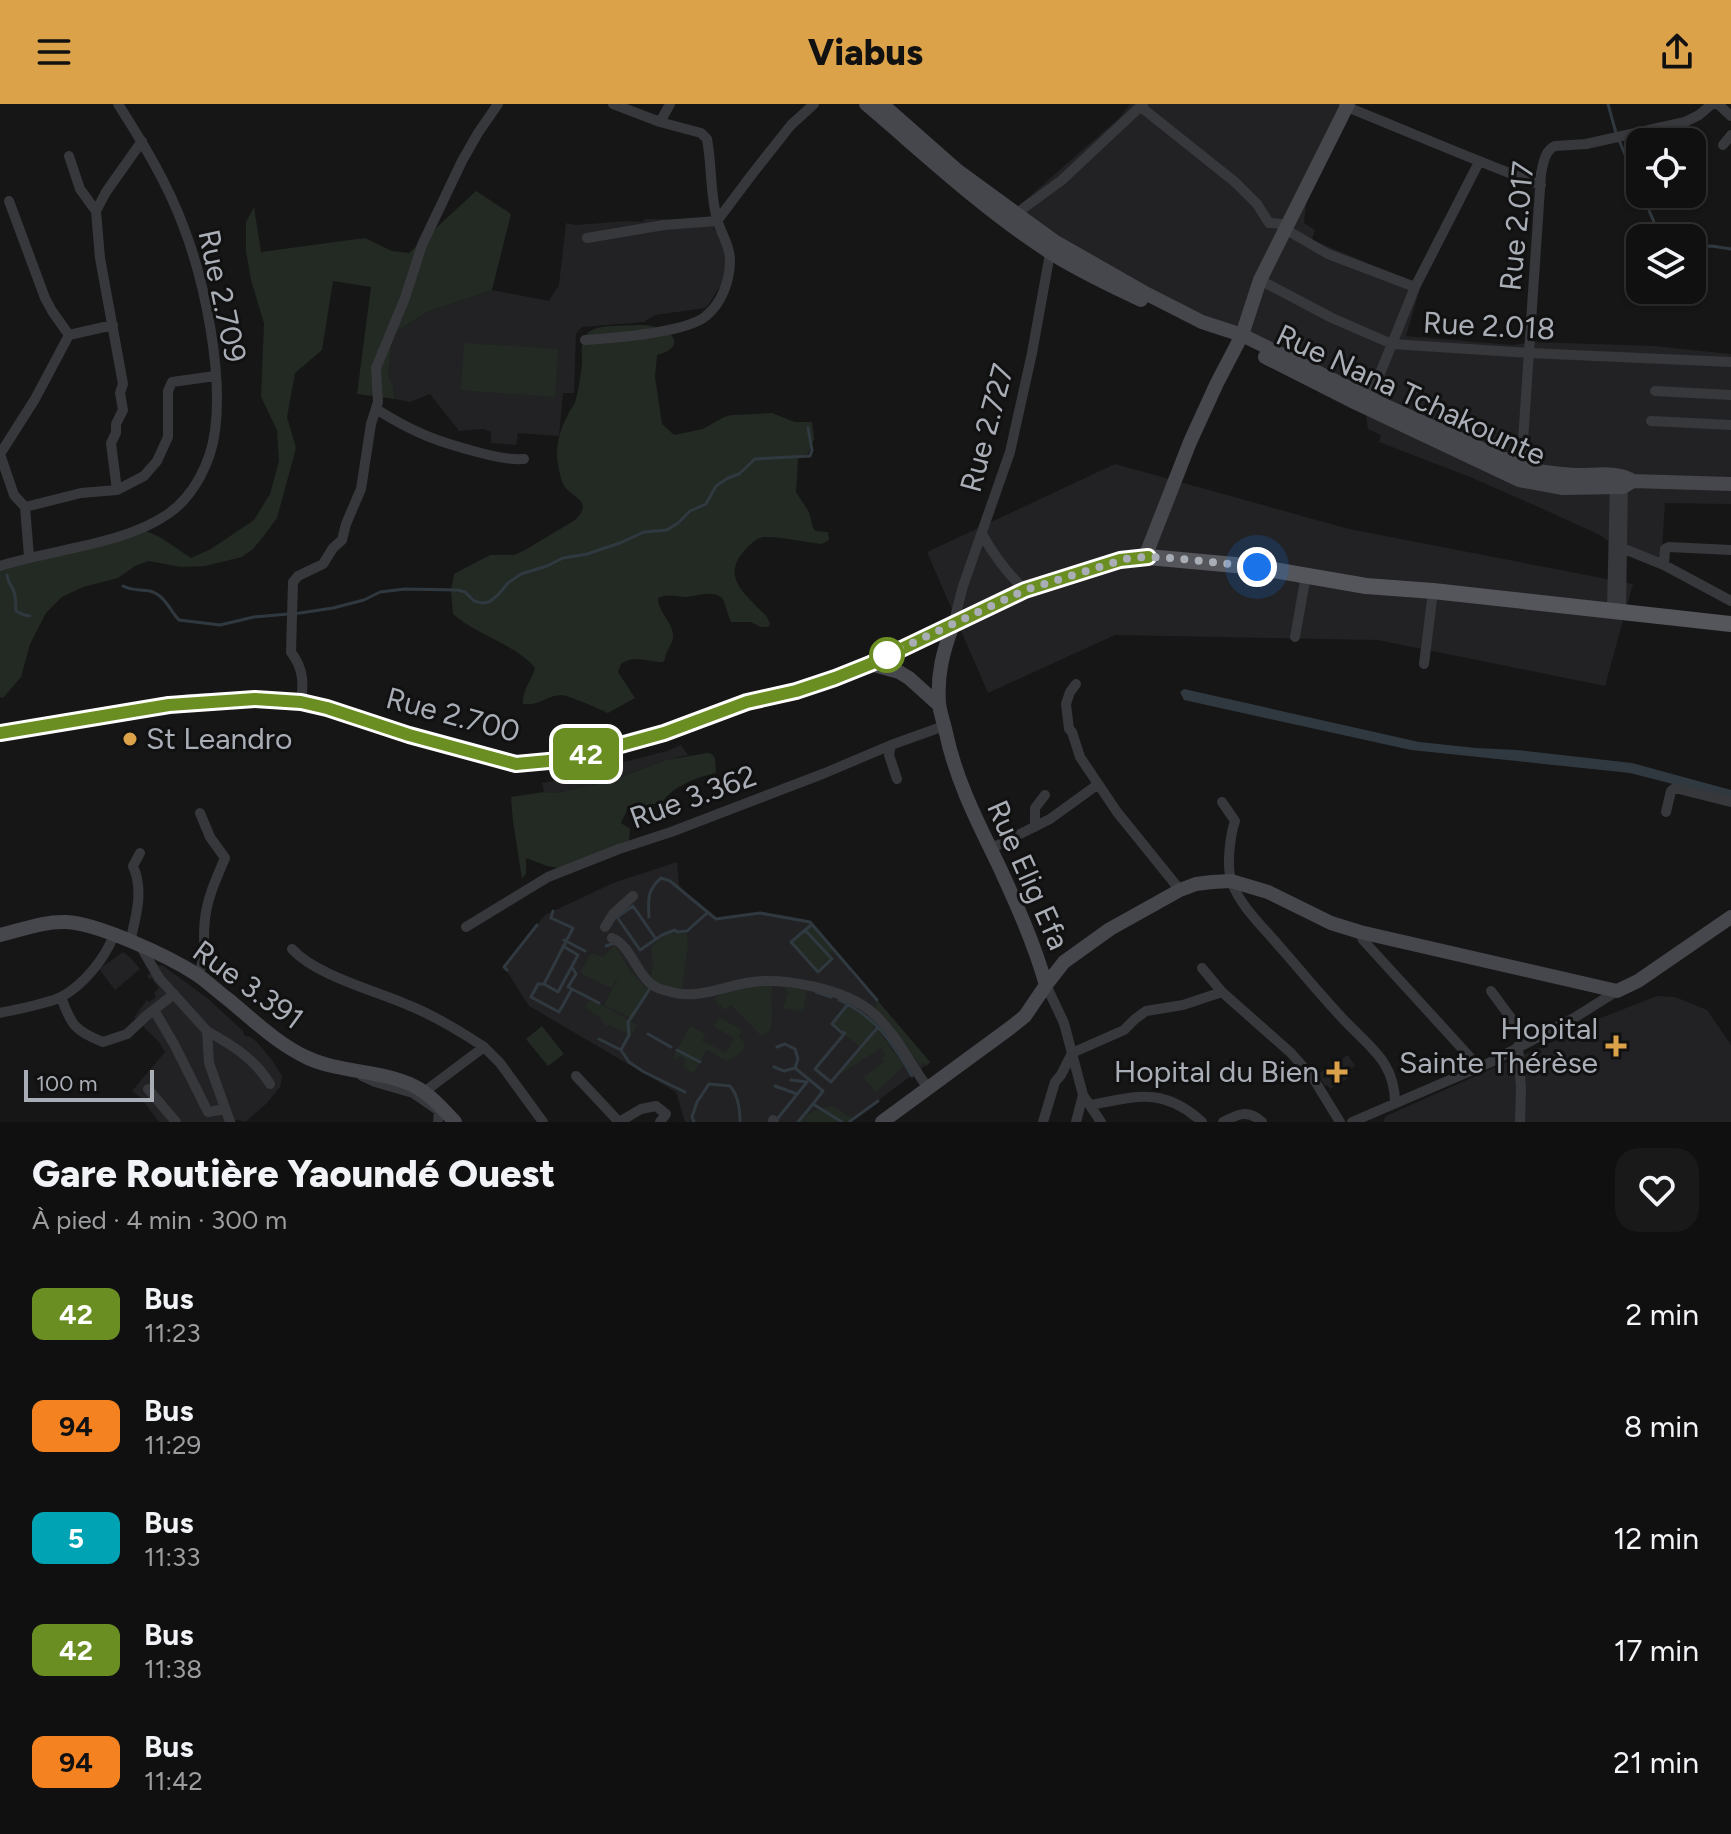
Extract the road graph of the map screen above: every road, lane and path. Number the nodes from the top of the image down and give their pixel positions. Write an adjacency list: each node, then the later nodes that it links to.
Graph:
1 (118, 104): 14 (street, Rue 2.709)
2 (498, 104): 39 (street)
3 (613, 104): 12 (street)
4 (670, 104): 12 (street)
5 (814, 104): 22 (street)
6 (866, 104): 25 (main road, Rue Nana Tchakounte)
7 (882, 104): 21 (main road, Rue Nana Tchakounte)
8 (1715, 104): 11 (street); 18 (street, Rue 2.017)
9 (1142, 105): 21 (street); 23 (street)
10 (1346, 105): 17 (street); 23 (main road)
11 (1731, 116)
12 (660, 122): 22 (street)
13 (1731, 135): 15 (street)
14 (142, 141): 20 (street); 35 (street, Rue 2.709)
15 (1723, 145)
16 (69, 156): 20 (street)
17 (1479, 162): 18 (street); 27 (street)
18 (1541, 185): 33 (street, Rue 2.017)
19 (9, 201): 29 (street)
20 (96, 211): 28 (street)
21 (1017, 213): 25 (main road, Rue Nana Tchakounte)
22 (717, 221): 24 (street); 31 (street)
23 (1285, 229): 26 (main road); 27 (street)
24 (587, 238)
25 (1051, 246): 30 (main road, Rue Nana Tchakounte); 50 (street, Rue 2.727)
26 (1260, 280): 30 (main road); 32 (street, Rue 2.018)
27 (1415, 287): 32 (street)
28 (113, 325): 29 (street); 48 (street)
29 (69, 335): 43 (street)
30 (1240, 339): 38 (main road, Rue Nana Tchakounte); 40 (main road, Rue Nana Tchakounte); 54 (main road)
31 (585, 340)
32 (1392, 344): 33 (street, Rue 2.018); 38 (street)
33 (1529, 353): 34 (street, Rue 2.018); 45 (street, Rue 2.017)
34 (1731, 362)
35 (215, 376): 48 (street); 53 (street, Rue 2.709)
36 (1655, 391): 37 (street)
37 (1731, 395)
38 (1370, 398): 40 (main road, Rue Nana Tchakounte)
39 (376, 409): 44 (street); 68 (street)
40 (1386, 412): 45 (main road, Rue Nana Tchakounte)
41 (1651, 421): 42 (street)
42 (1731, 425)
43 (0, 454): 49 (street)
44 (524, 459)
45 (1520, 473): 46 (main road, Rue Nana Tchakounte)
46 (1622, 481): 47 (main road, Rue Nana Tchakounte); 51 (street); 61 (street)
47 (1731, 484)
48 (117, 490): 49 (street)
49 (25, 507): 53 (street)
50 (982, 534): 58 (street); 63 (street, Rue 2.727)
51 (1622, 548): 55 (street); 61 (street)
52 (1731, 550): 55 (street)
53 (29, 556): 56 (street, Rue 2.709)
54 (1148, 557): 57 (main road, Rue 2.700); 58 (main road, Rue 2.700)
55 (1664, 565): 60 (street)
56 (0, 566)
57 (1306, 575): 59 (main road, Rue 2.700); 64 (street)
58 (1025, 590): 63 (main road, Rue 2.700)
59 (1433, 591): 61 (main road, Rue 2.700); 66 (street)
60 (1731, 601)
61 (1616, 611): 62 (main road, Rue 2.700)
62 (1731, 624)
63 (953, 625): 65 (main road, Rue 2.700); 69 (main road, Rue Elig Efa)
64 (1295, 637)
65 (870, 664): 68 (main road, Rue 2.700); 69 (main road)
66 (1424, 664)
67 (1076, 684): 74 (street)
68 (301, 702): 71 (main road, Rue 2.700)
69 (939, 705): 70 (main road, Rue Elig Efa)
70 (944, 726): 72 (street, Rue 3.362); 81 (main road, Rue Elig Efa)
71 (0, 733)
72 (891, 745): 73 (street); 87 (street, Rue 3.362)
73 (897, 779)
74 (1097, 785): 80 (street); 84 (street)
75 (1045, 795): 80 (street)
76 (1222, 802): 83 (street)
77 (1731, 802): 78 (street)
78 (1666, 812)
79 (200, 813): 96 (street)
80 (1035, 827): 81 (street)
81 (990, 849): 97 (main road, Rue Elig Efa)
82 (140, 853): 93 (street)
83 (1231, 881): 84 (main road); 89 (main road); 117 (street)
84 (1180, 890): 97 (main road)
85 (633, 896): 88 (street)
86 (1731, 917): 99 (main road)
87 (466, 927)
88 (605, 927)
89 (1360, 932): 99 (main road); 109 (street)
90 (0, 935): 91 (main road, Rue 3.391)
91 (114, 935): 93 (main road, Rue 3.391); 102 (street)
92 (612, 938): 113 (street)
93 (136, 944): 96 (main road, Rue 3.391); 101 (street)
94 (292, 949): 107 (street)
95 (1202, 968): 100 (street)
96 (198, 975): 110 (main road, Rue 3.391)
97 (1046, 985): 108 (street); 113 (main road, Rue Elig Efa)
98 (1491, 991): 106 (street)
99 (1617, 991): 106 (street)
100 (1222, 992): 108 (street); 134 (street)
101 (174, 994): 103 (street); 105 (street)
102 (61, 997): 103 (street); 104 (street)
103 (154, 1010): 120 (street)
104 (0, 1013)
105 (207, 1031): 112 (street); 120 (street)
106 (1523, 1044): 109 (street); 137 (street)
107 (484, 1047): 115 (street); 124 (street)
108 (1072, 1053): 116 (street); 128 (street)
109 (1479, 1067): 117 (street)
110 (350, 1070): 115 (main road, Rue 3.391); 122 (street)
111 (576, 1076): 125 (street)
112 (270, 1084)
113 (928, 1088): 127 (main road, Rue Elig Efa)
114 (148, 1089): 121 (street)
115 (424, 1092): 123 (main road, Rue 3.391)
116 (1083, 1095): 118 (street); 129 (street)
117 (1395, 1103): 119 (street)
118 (1091, 1105): 130 (street); 131 (street)
119 (1378, 1110): 135 (street); 136 (street)
120 (227, 1118)
121 (176, 1122)
122 (438, 1122)
123 (455, 1122)
124 (543, 1122)
125 (619, 1122): 126 (street)
126 (660, 1122)
127 (882, 1122)
128 (1043, 1122)
129 (1076, 1122)
130 (1101, 1122)
131 (1202, 1122)
132 (1223, 1122): 133 (street)
133 (1262, 1122)
134 (1340, 1122)
135 (1352, 1122)
136 (1375, 1122)
137 (1520, 1122)

